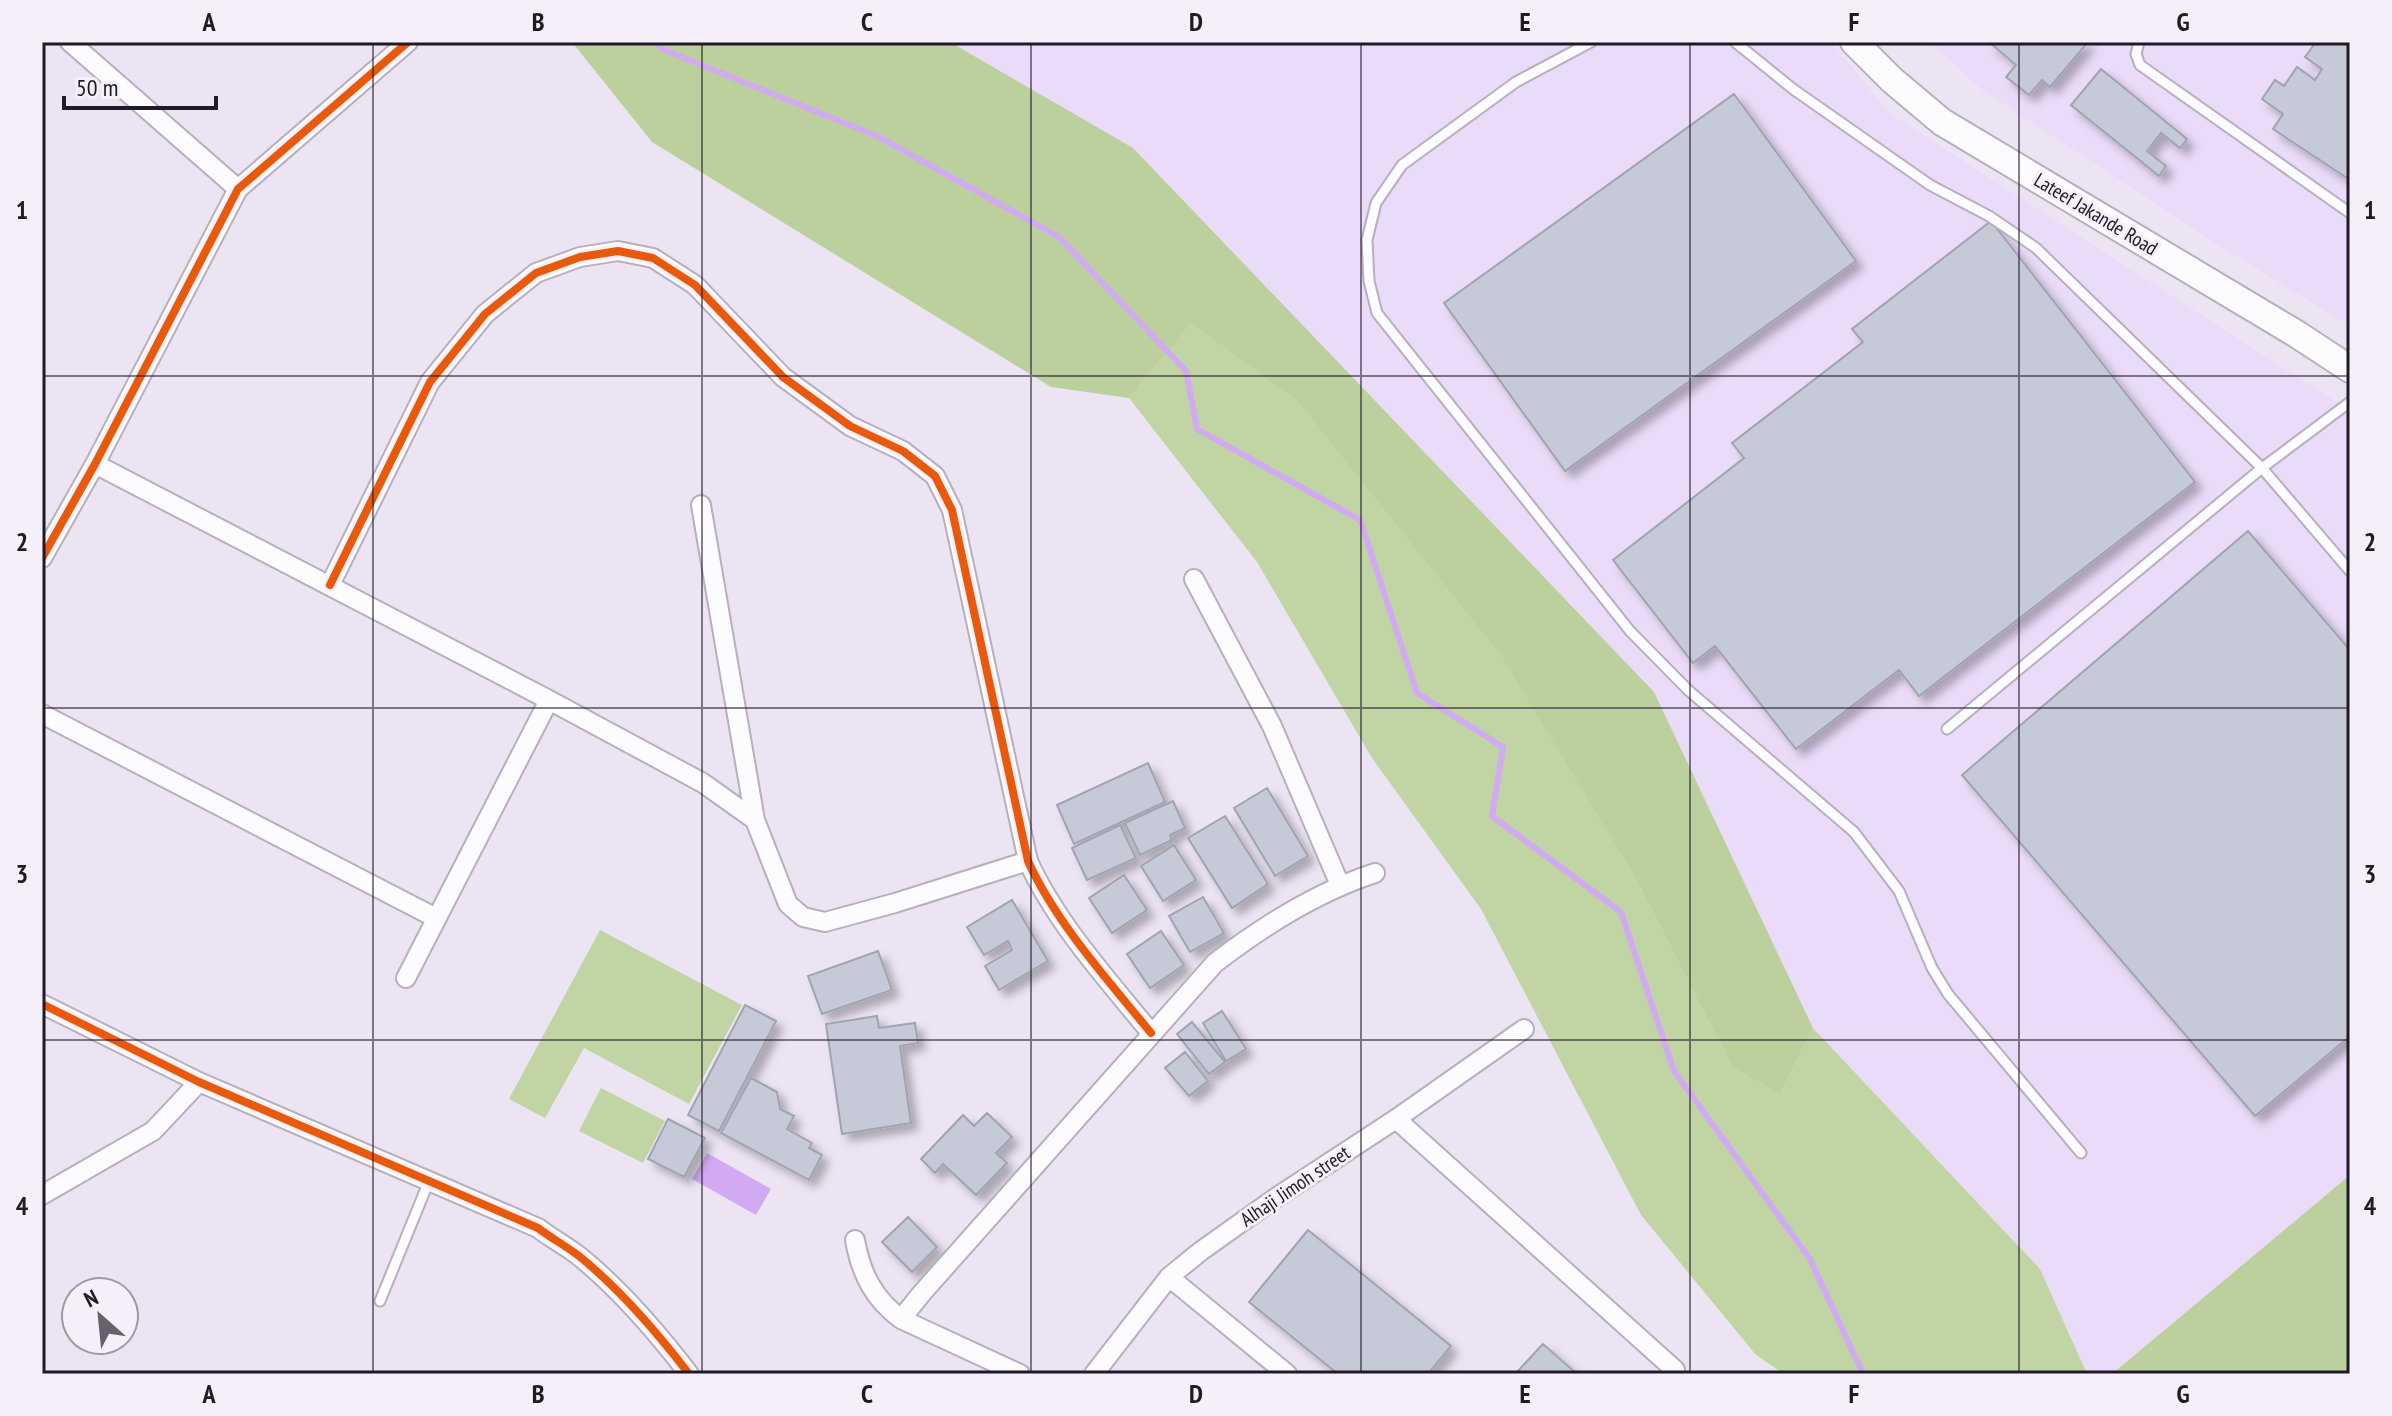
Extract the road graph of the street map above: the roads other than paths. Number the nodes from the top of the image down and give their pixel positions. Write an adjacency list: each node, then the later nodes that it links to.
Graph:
1 (70, 42): 7 (street)
2 (408, 42): 7 (street)
3 (1591, 42): 32 (lane)
4 (1735, 42): 12 (lane)
5 (1854, 42): 9 (main road, Lateef Jakande Road)
6 (2139, 42): 8 (lane)
7 (238, 189): 11 (street)
8 (2350, 213)
9 (2350, 369)
10 (2350, 402): 12 (lane)
11 (95, 464): 14 (street); 17 (street)
12 (2262, 468): 15 (lane); 20 (lane)
13 (701, 505): 21 (street)
14 (42, 558)
15 (2350, 571)
16 (1194, 579): 24 (street)
17 (330, 585): 18 (street); 22 (street)
18 (549, 700): 21 (street); 25 (street)
19 (42, 714): 25 (street)
20 (1947, 729)
21 (755, 820): 22 (street)
22 (1028, 861): 29 (street)
23 (1375, 873): 24 (street)
24 (1340, 885): 29 (street)
25 (436, 918): 26 (street)
26 (406, 978)
27 (42, 1004): 30 (street)
28 (1524, 1029): 31 (street, Alhaji Jimoh street)
29 (1151, 1033): 38 (street)
30 (199, 1082): 33 (street); 34 (street)
31 (1396, 1119): 36 (street, Alhaji Jimoh street); 39 (street)
32 (2081, 1153)
33 (429, 1181): 37 (lane); 40 (street)
34 (42, 1195)
35 (855, 1240): 38 (street)
36 (1169, 1277): 42 (street, Alhaji Jimoh street); 43 (street)
37 (380, 1301)
38 (901, 1319): 41 (street)
39 (1675, 1370)
40 (689, 1374)
41 (1020, 1374)
42 (1094, 1374)
43 (1287, 1374)

